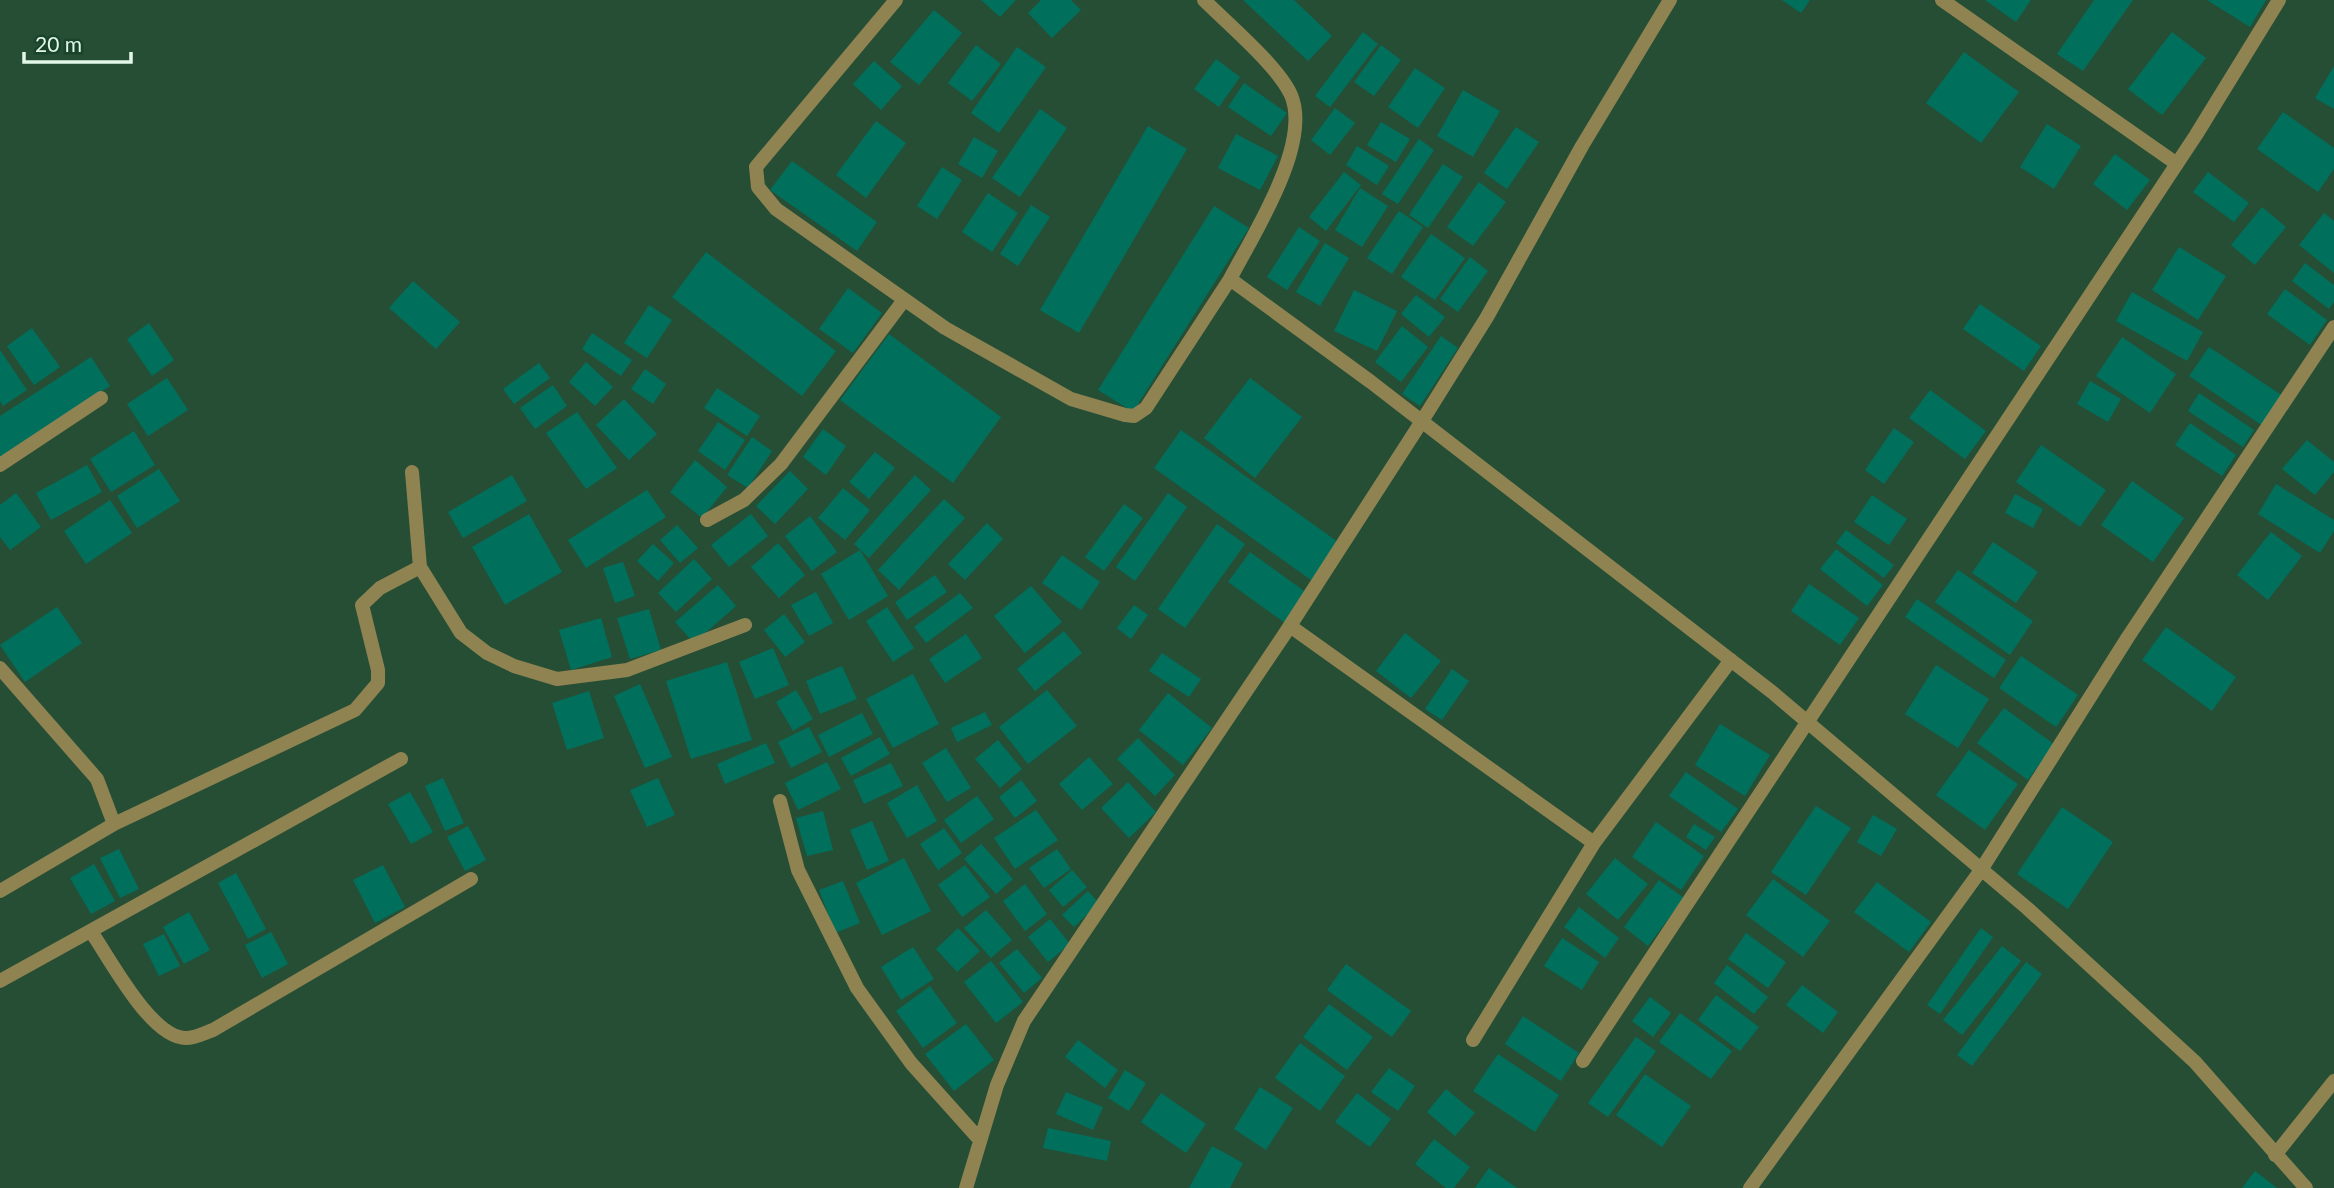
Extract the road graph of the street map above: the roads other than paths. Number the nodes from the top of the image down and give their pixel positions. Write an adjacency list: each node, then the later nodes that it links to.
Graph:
1 (896, 0): 8 (street)
2 (1204, 0): 7 (street)
3 (1670, 0): 11 (street)
4 (1942, 0): 6 (street)
5 (2279, 0): 6 (street)
6 (2176, 164): 20 (street)
7 (1230, 279): 8 (street); 11 (street)
8 (904, 300): 14 (street)
9 (2334, 327): 25 (street)
10 (101, 398): 12 (street)
11 (1422, 421): 17 (street); 18 (street)
12 (0, 465)
13 (412, 472): 15 (street)
14 (707, 520)
15 (421, 566): 16 (street); 23 (street)
16 (745, 625)
17 (1290, 626): 24 (street); 33 (street)
18 (1731, 660): 20 (street); 24 (street)
19 (0, 668): 23 (street)
20 (1806, 720): 25 (street); 31 (street)
21 (401, 759): 28 (street)
22 (780, 801): 33 (street)
23 (114, 824): 27 (street)
24 (1594, 843): 30 (street)
25 (1980, 870): 34 (street); 36 (street)
26 (471, 879): 28 (street)
27 (0, 891)
28 (92, 933): 29 (street)
29 (0, 981)
30 (1473, 1040)
31 (1583, 1061)
32 (2334, 1081): 34 (street)
33 (981, 1140): 35 (street)
34 (2275, 1155): 37 (street)
35 (966, 1188)
36 (1750, 1188)
37 (2306, 1188)

